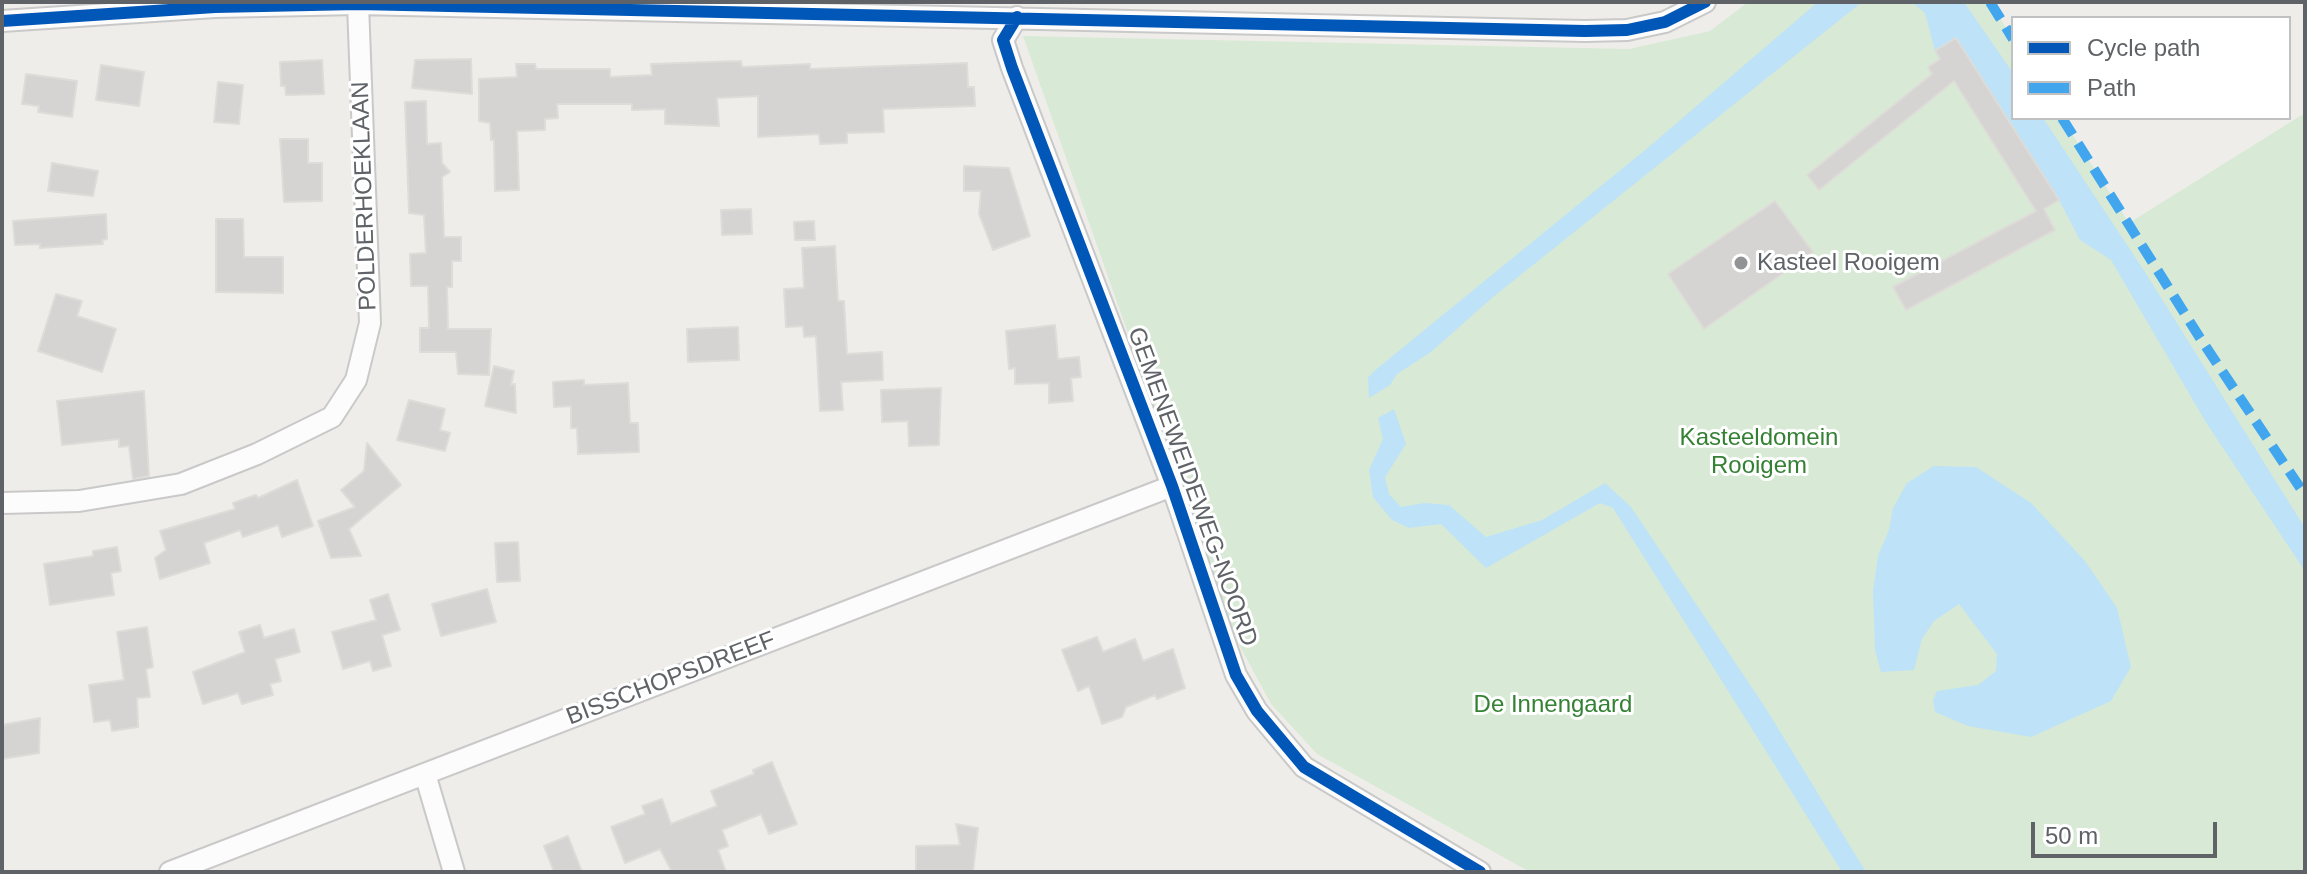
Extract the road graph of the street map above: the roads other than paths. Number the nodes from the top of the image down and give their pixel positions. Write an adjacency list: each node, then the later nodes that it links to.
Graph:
1 (1705, 2): 3 (street)
2 (358, 4): 3 (street); 4 (street); 6 (street, POLDERHOEKLAAN)
3 (1017, 17): 5 (street, GEMENEWEIDEWEG-NOORD)
4 (2, 21)
5 (1172, 486): 7 (street, BISSCHOPSDREEF); 10 (street, GEMENEWEIDEWEG-NOORD)
6 (2, 503)
7 (425, 774): 8 (street, BISSCHOPSDREEF); 9 (street)
8 (170, 872)
9 (454, 872)
10 (1480, 872)

